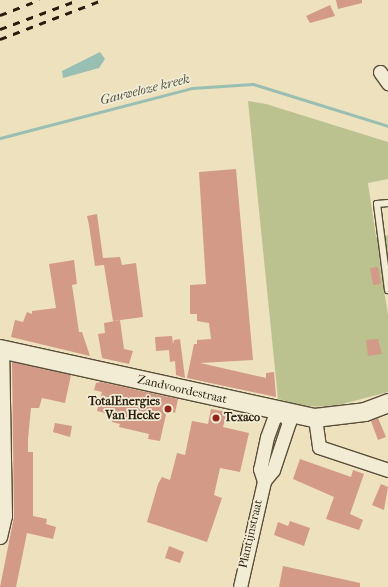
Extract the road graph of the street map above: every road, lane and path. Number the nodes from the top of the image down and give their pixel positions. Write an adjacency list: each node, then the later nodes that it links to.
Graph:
1 (380, 72): 2 (street)
2 (388, 83)
3 (388, 203): 4 (lane)
4 (388, 290)
5 (1, 349): 7 (main road, Zandvoordestraat); 10 (street)
6 (388, 403): 8 (main road, Zandvoordestraat)
7 (282, 413): 8 (main road, Zandvoordestraat); 11 (street, Plantijnstraat)
8 (315, 418): 9 (street)
9 (388, 470)
10 (0, 537)
11 (240, 587)

